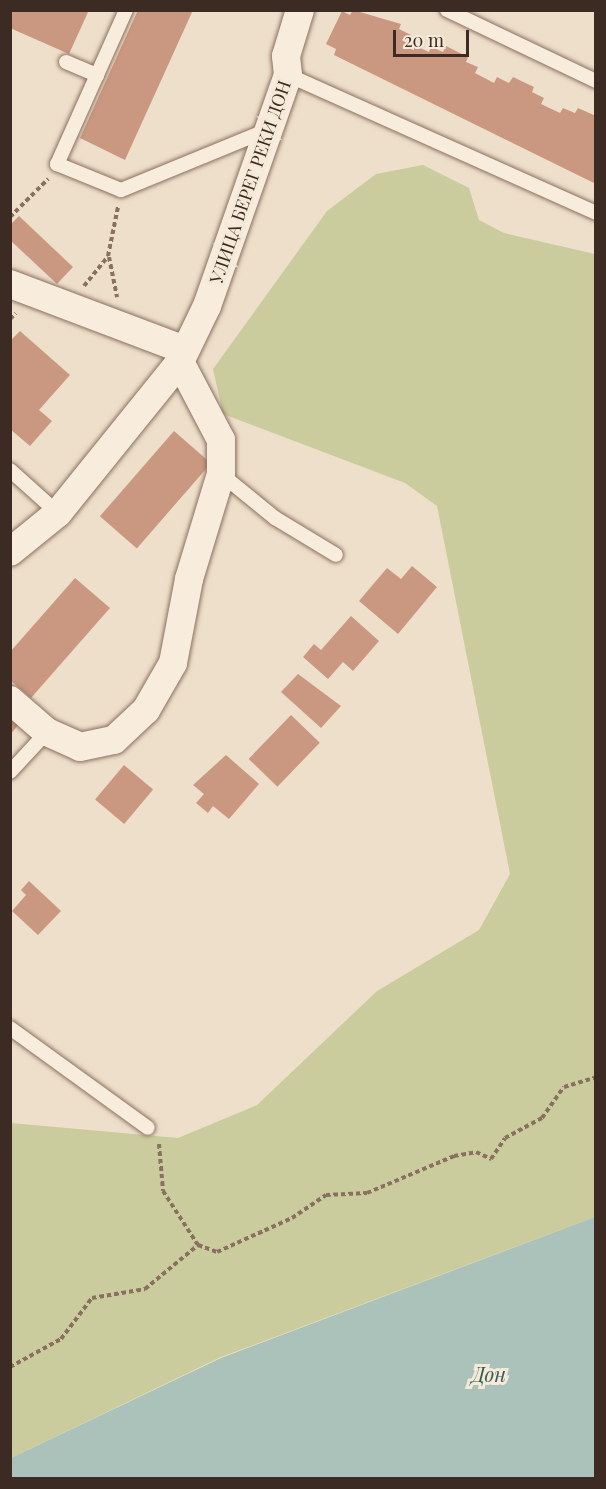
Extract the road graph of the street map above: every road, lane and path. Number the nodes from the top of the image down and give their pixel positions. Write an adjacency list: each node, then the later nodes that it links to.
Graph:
1 (126, 10): 5 (lane)
2 (300, 10): 6 (street, УЛИЦА БЕРЕГ РЕКИ ДОН)
3 (447, 10): 7 (lane)
4 (66, 62): 5 (lane)
5 (97, 75): 9 (lane)
6 (288, 75): 8 (street, УЛИЦА БЕРЕГ РЕКИ ДОН); 11 (lane)
7 (596, 81)
8 (265, 131): 10 (lane); 18 (street, УЛИЦА БЕРЕГ РЕКИ ДОН)
9 (61, 166): 10 (lane); 12 (path)
10 (121, 190): 13 (path)
11 (596, 213)
12 (10, 217)
13 (108, 256): 15 (path); 17 (path)
14 (10, 284): 15 (street)
15 (59, 303): 16 (path); 17 (street)
16 (16, 315)
17 (123, 327): 18 (street)
18 (182, 356): 20 (street); 21 (street, УЛИЦА БЕРЕГ РЕКИ ДОН)
19 (10, 470): 21 (lane)
20 (221, 474): 23 (lane); 25 (street)
21 (58, 513): 22 (street, УЛИЦА БЕРЕГ РЕКИ ДОН)
22 (10, 552)
23 (336, 555)
24 (10, 700): 25 (street)
25 (47, 732): 26 (lane)
26 (10, 772)
27 (10, 1028): 29 (lane)
28 (596, 1077): 30 (path)
29 (148, 1128): 30 (path)
30 (198, 1245): 31 (path)
31 (10, 1367)

